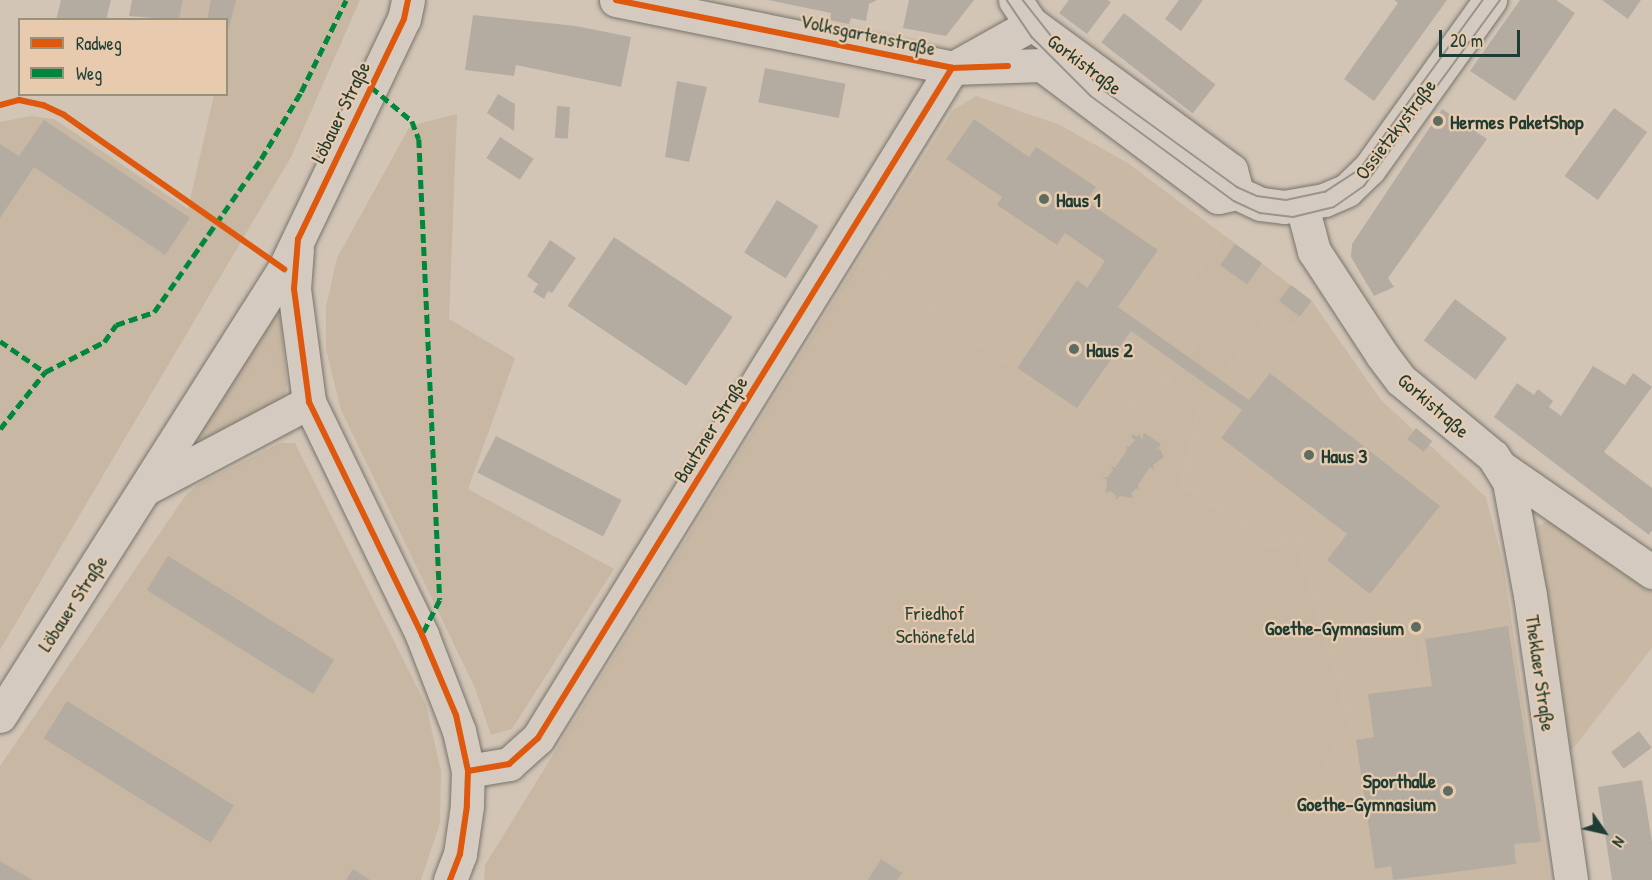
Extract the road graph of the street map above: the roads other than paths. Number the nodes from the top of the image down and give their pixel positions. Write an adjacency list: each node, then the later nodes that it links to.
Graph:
1 (408, 0): 9 (street, Löbauer Straße)
2 (616, 0): 5 (street, Volksgartenstraße)
3 (1490, 0): 8 (street, Ossietzkystraße)
4 (1023, 12): 5 (street, Volksgartenstraße); 7 (street, Gorkistraße)
5 (952, 68): 6 (street, Volksgartenstraße); 15 (street, Bautzner Straße)
6 (1048, 68): 7 (street, Gorkistraße)
7 (1236, 193): 8 (street, Gorkistraße)
8 (1302, 206): 11 (street, Gorkistraße)
9 (298, 238): 10 (street); 12 (street, Löbauer Straße)
10 (309, 402): 12 (street, Löbauer Straße); 15 (street)
11 (1502, 468): 13 (street, Gorkistraße); 17 (street, Theklaer Straße)
12 (144, 490): 14 (street, Löbauer Straße)
13 (1652, 572)
14 (0, 716)
15 (468, 771): 16 (street)
16 (450, 880)
17 (1570, 880)

